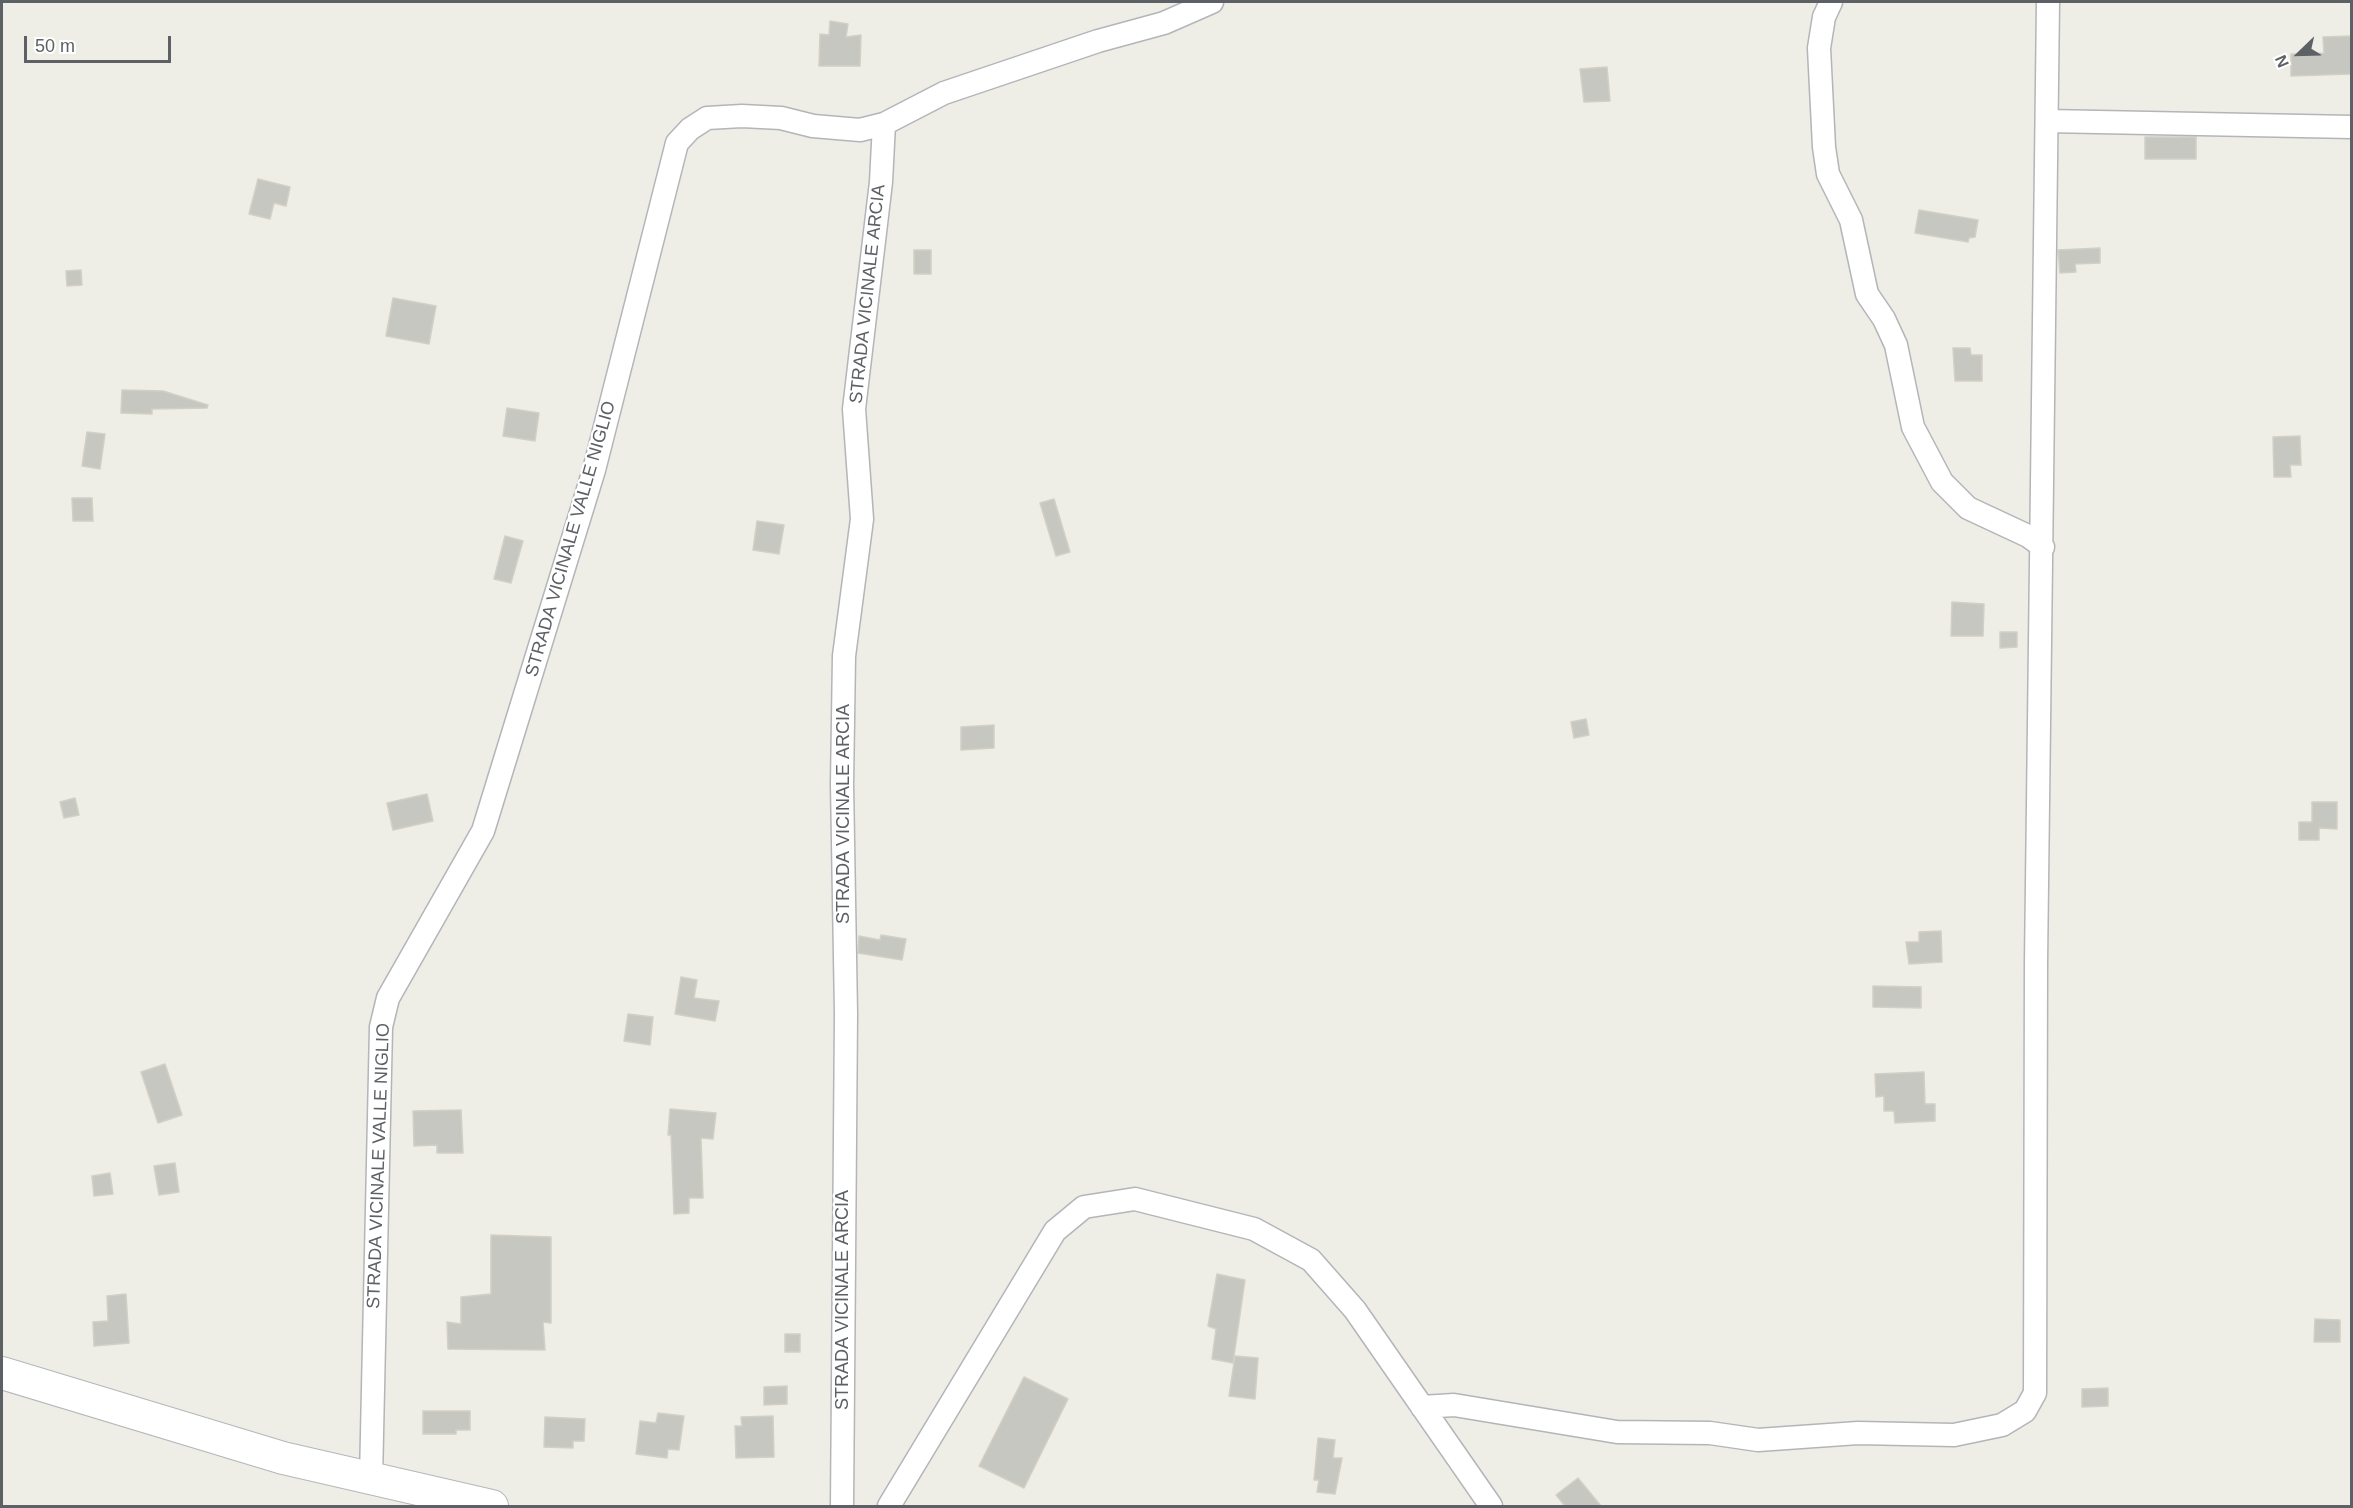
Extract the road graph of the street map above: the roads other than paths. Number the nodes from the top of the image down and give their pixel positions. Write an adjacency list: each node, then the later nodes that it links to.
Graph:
1 (1212, 2): 5 (street, STRADA VICINALE VALLE NIGLIO)
2 (1831, 2): 7 (street)
3 (2048, 2): 4 (street)
4 (2047, 121): 6 (street); 7 (street)
5 (884, 124): 10 (street, STRADA VICINALE VALLE NIGLIO); 12 (street, STRADA VICINALE ARCIA)
6 (2352, 127)
7 (2043, 547): 9 (street)
8 (2, 1373): 10 (main road)
9 (1422, 1407): 13 (street); 14 (street)
10 (371, 1479): 11 (main road)
11 (492, 1506)
12 (842, 1506)
13 (889, 1506)
14 (1491, 1506)

